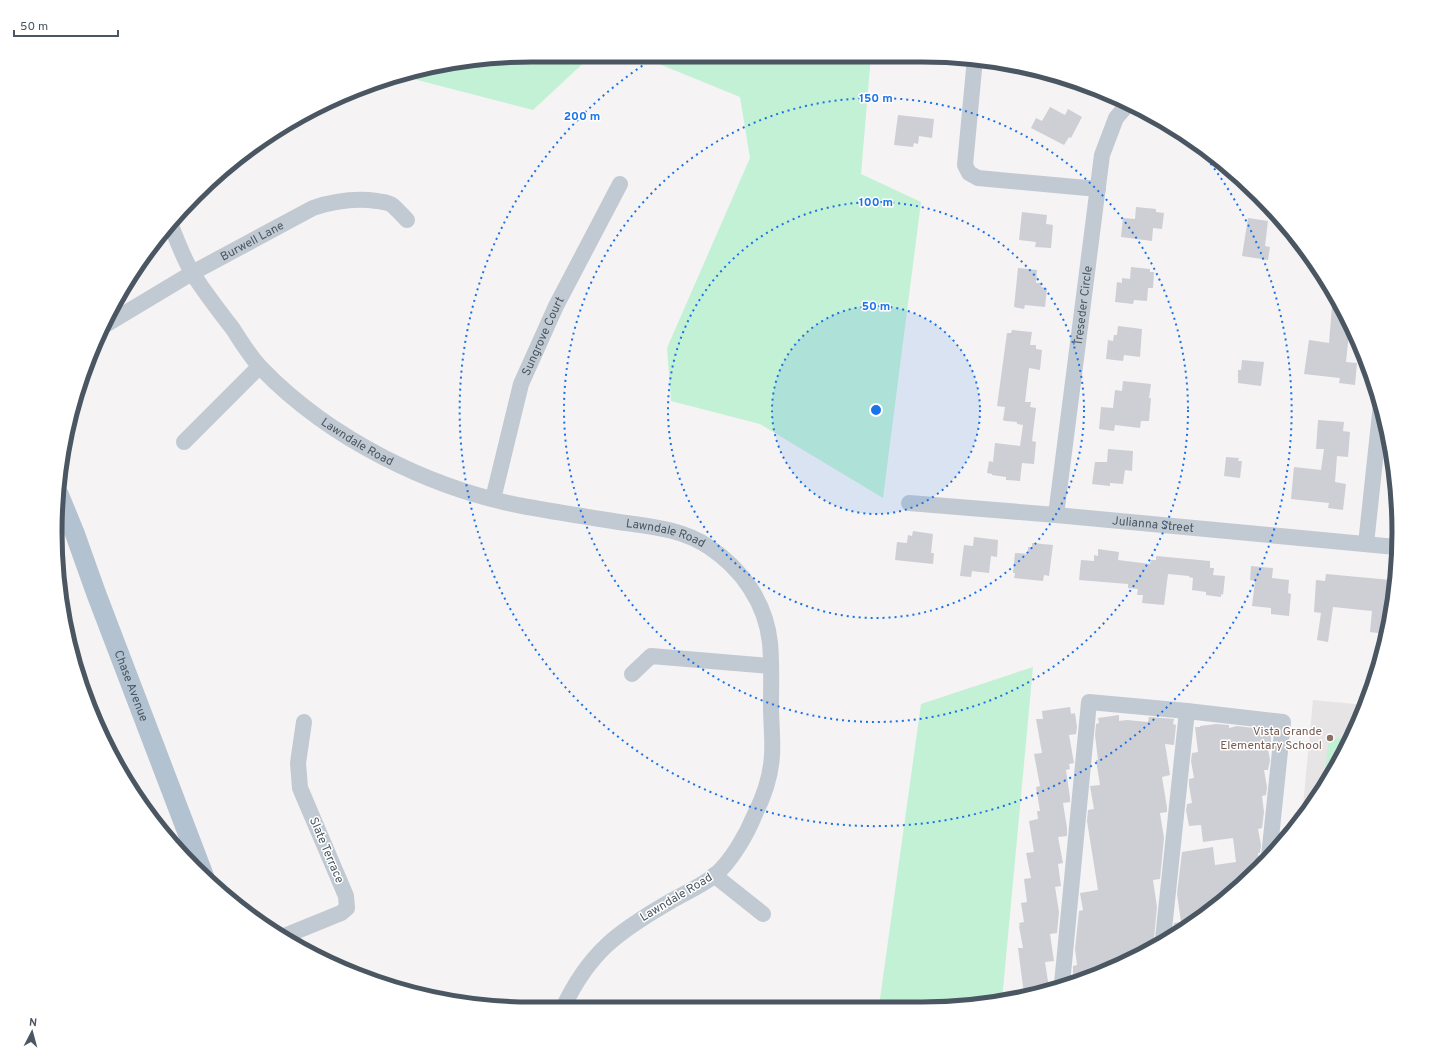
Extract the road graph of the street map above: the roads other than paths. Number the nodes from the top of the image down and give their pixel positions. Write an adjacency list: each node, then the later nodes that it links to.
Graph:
1 (975, 65): 4 (street)
2 (1125, 108): 4 (street, Treseder Circle)
3 (620, 184): 12 (street, Sungrove Court)
4 (1098, 189): 15 (street, Treseder Circle)
5 (407, 220): 7 (street, Burwell Lane)
6 (173, 229): 7 (street, Lawndale Road)
7 (192, 273): 8 (street, Burwell Lane); 9 (street, Lawndale Road)
8 (112, 320)
9 (259, 367): 11 (street); 12 (street, Lawndale Road)
10 (1379, 423): 16 (street)
11 (184, 442)
12 (494, 500): 18 (street, Lawndale Road)
13 (909, 503): 15 (street, Julianna Street)
14 (63, 504): 23 (main road, Chase Avenue)
15 (1056, 515): 16 (street, Julianna Street)
16 (1366, 544): 17 (street, Julianna Street)
17 (1392, 547)
18 (770, 666): 19 (street); 24 (street, Lawndale Road)
19 (632, 674)
20 (1187, 711): 22 (street); 27 (street); 28 (street)
21 (304, 722): 26 (street, Slate Terrace)
22 (1270, 847)
23 (199, 863)
24 (714, 875): 25 (street); 29 (street, Lawndale Road)
25 (762, 914)
26 (289, 934)
27 (1163, 935)
28 (1062, 980)
29 (566, 1002)

